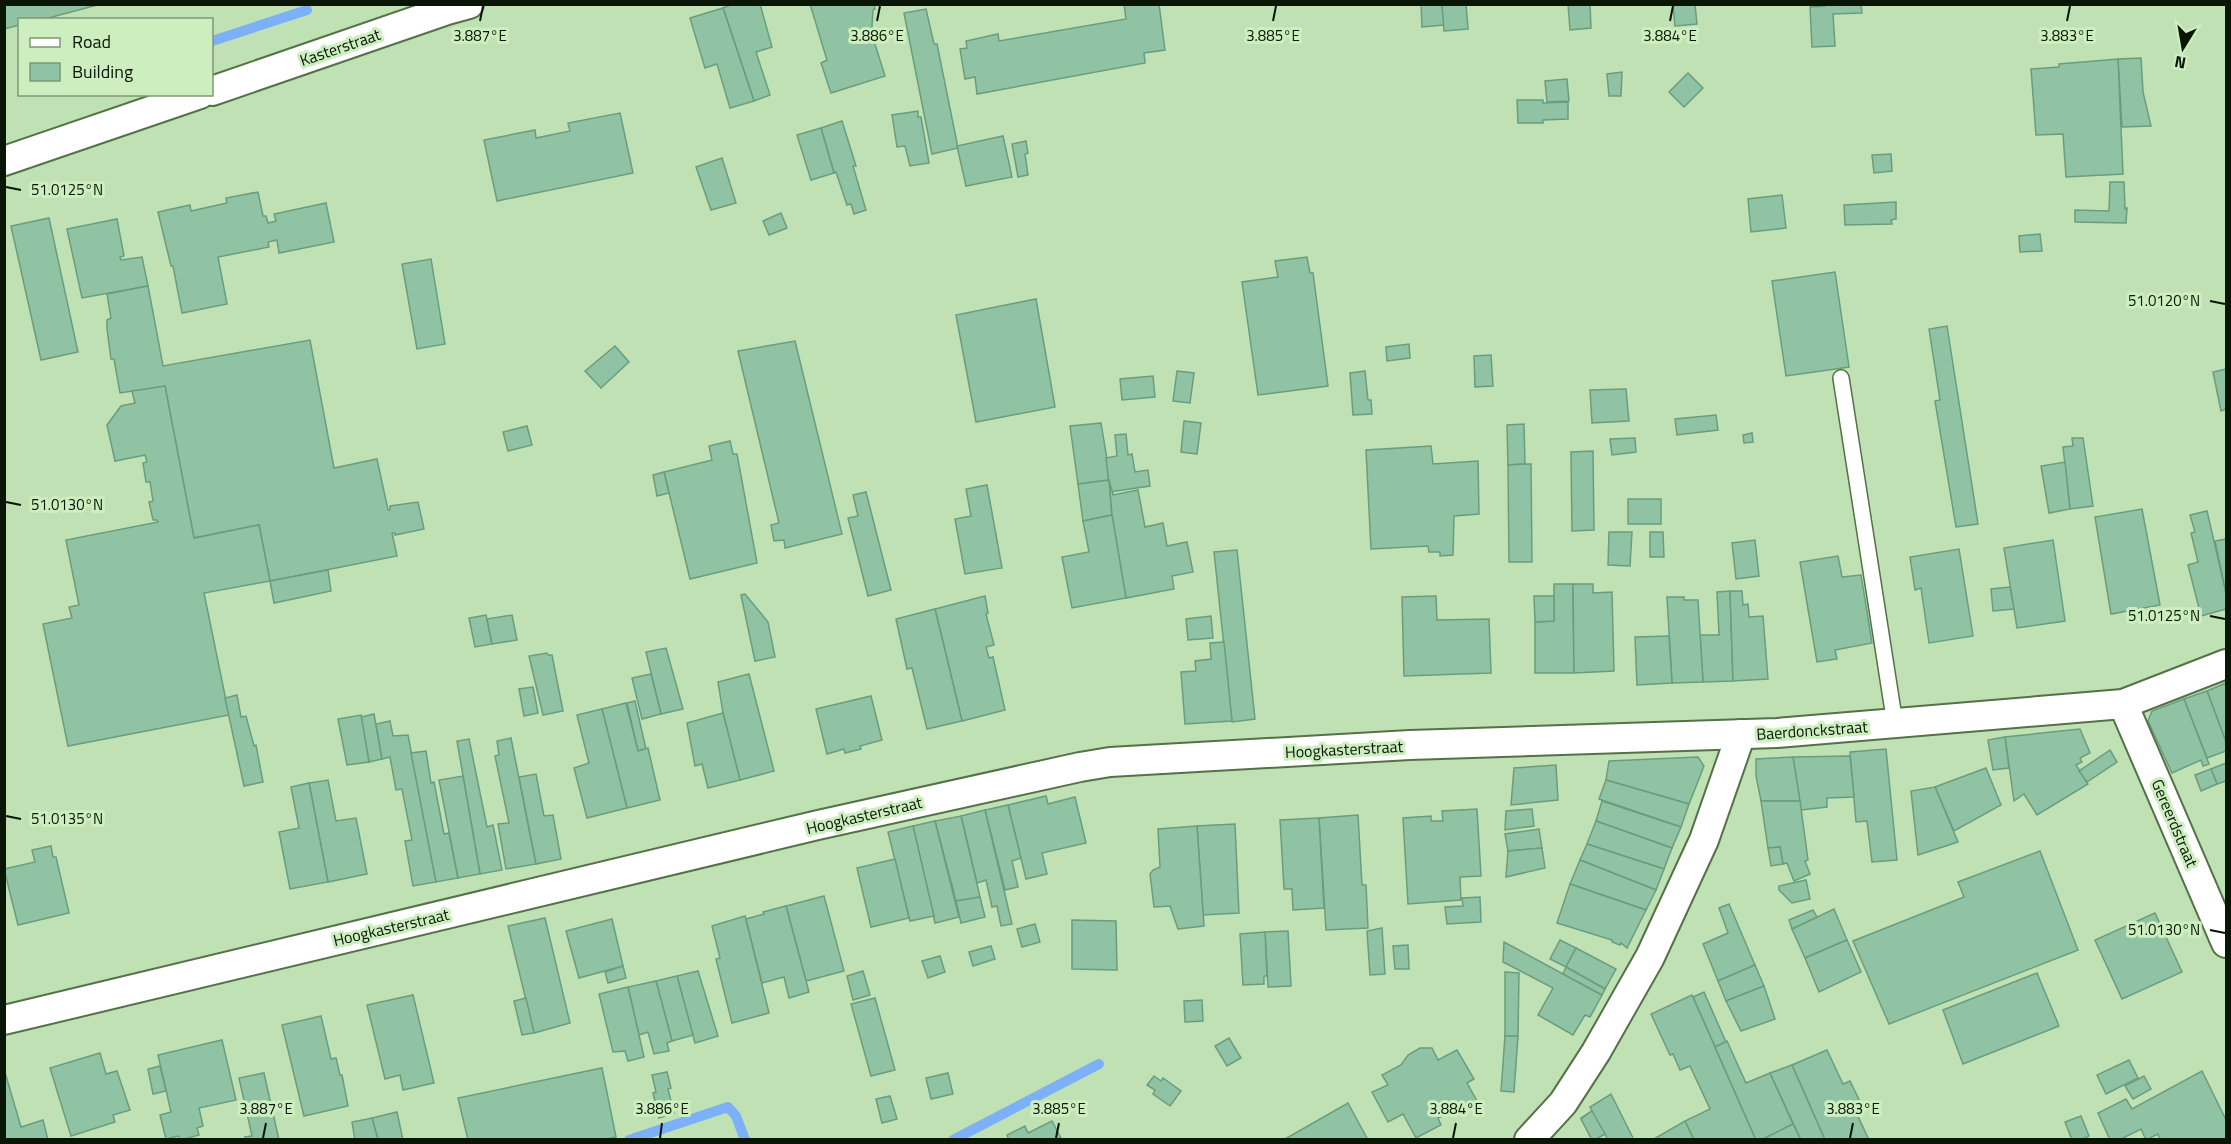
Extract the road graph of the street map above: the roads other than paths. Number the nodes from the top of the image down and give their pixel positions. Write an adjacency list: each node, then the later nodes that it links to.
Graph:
1 (469, 4): 2 (street, Kasterstraat)
2 (213, 91)
3 (194, 96): 4 (street)
4 (4, 162)
5 (1841, 378): 8 (lane)
6 (2226, 664): 7 (street, Baerdonckstraat)
7 (2123, 704): 8 (street, Baerdonckstraat); 10 (street, Gereerdstraat)
8 (1895, 724): 9 (street, Baerdonckstraat)
9 (1741, 734): 11 (street, Hoogkasterstraat); 12 (street, Baerdonckstraat)
10 (2226, 943)
11 (4, 1020)
12 (1529, 1140)

